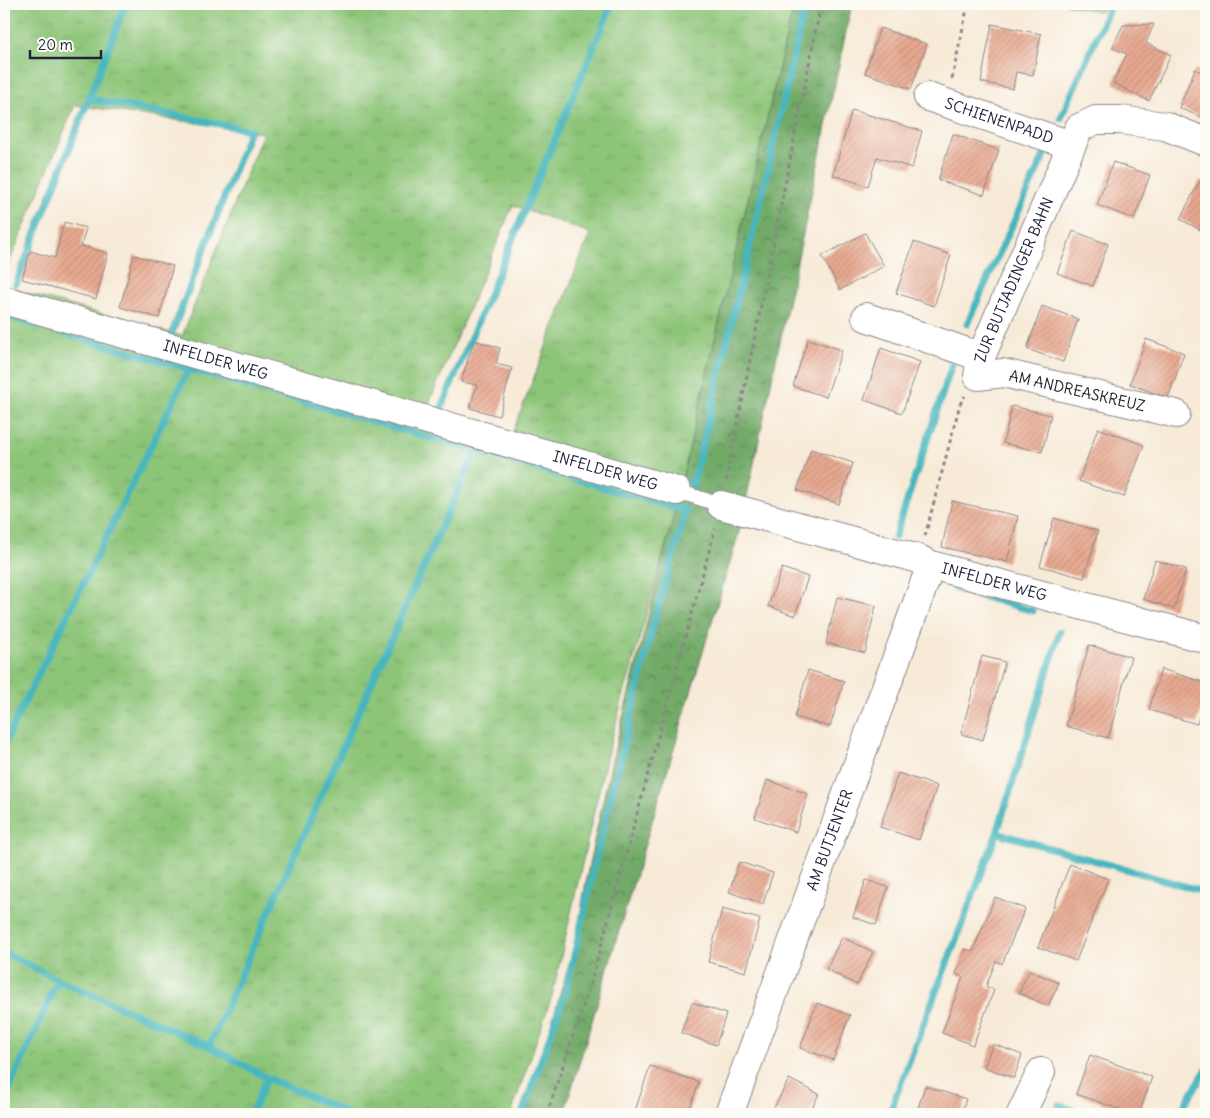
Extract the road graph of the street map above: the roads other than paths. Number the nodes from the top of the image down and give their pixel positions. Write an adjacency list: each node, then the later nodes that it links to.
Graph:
1 (937, 100): 3 (street, SCHIENENPADD)
2 (1206, 142): 3 (street, ZUR BUTJADINGER BAHN)
3 (1071, 145): 6 (street, ZUR BUTJADINGER BAHN)
4 (4, 300): 8 (street, INFELDER WEG)
5 (866, 317): 6 (street, AM ANDREASKREUZ)
6 (980, 367): 7 (street, AM ANDREASKREUZ)
7 (1176, 414)
8 (677, 491): 9 (lane, INFELDER WEG)
9 (721, 505): 10 (street, INFELDER WEG)
10 (925, 562): 11 (street, INFELDER WEG); 13 (street, AM BUTJENTER)
11 (1206, 639)
12 (1041, 1072): 14 (street)
13 (729, 1114)
14 (1021, 1114)

